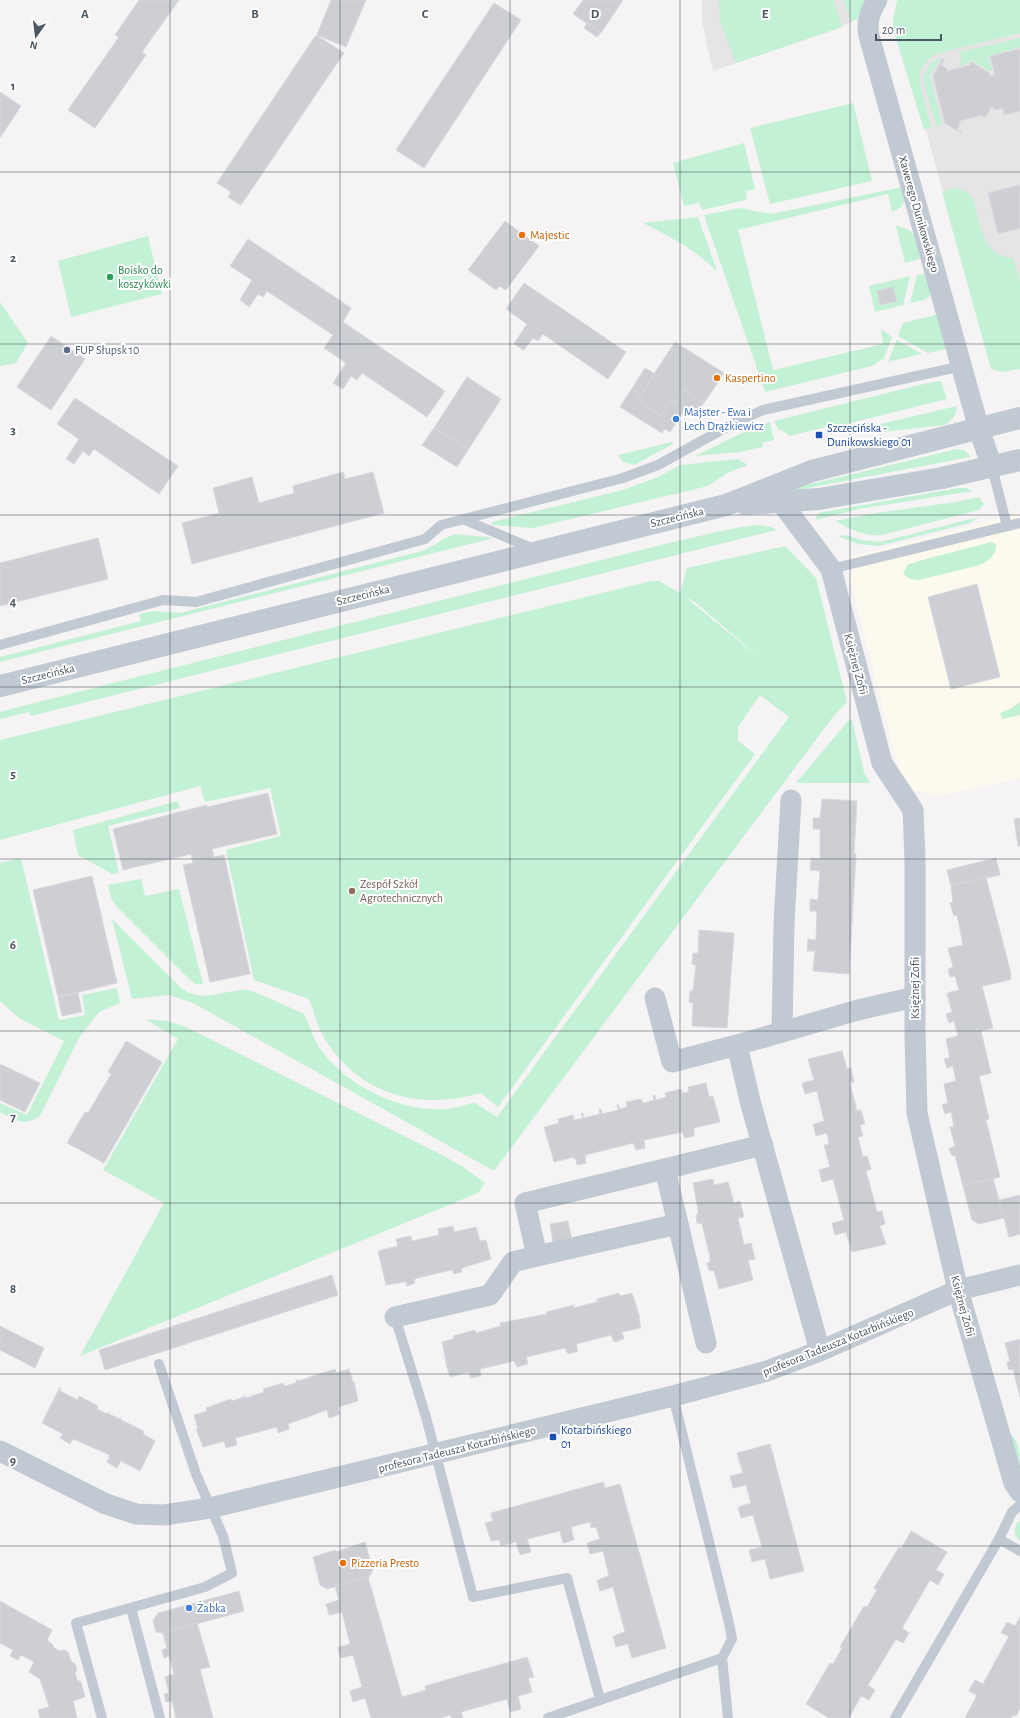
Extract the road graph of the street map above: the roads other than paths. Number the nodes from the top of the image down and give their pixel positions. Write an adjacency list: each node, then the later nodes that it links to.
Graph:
1 (877, 0): 2 (street, Xawerego Dunikowskiego)
2 (962, 366): 4 (street, Xawerego Dunikowskiego); 9 (lane)
3 (1020, 418): 4 (street, Szczecińska)
4 (979, 429): 6 (street); 8 (street, Szczecińska)
5 (1020, 460): 6 (street, Szczecińska)
6 (992, 467): 7 (street, Szczecińska); 11 (lane)
7 (781, 502): 8 (street, Szczecińska); 13 (street, Księżnej Zofii)
8 (726, 505): 12 (street, Szczecińska)
9 (465, 520): 12 (lane); 14 (lane)
10 (1020, 523): 11 (lane)
11 (1007, 526): 13 (lane)
12 (540, 551): 15 (street, Szczecińska)
13 (831, 569): 17 (street, Księżnej Zofii)
14 (0, 645)
15 (0, 686)
16 (791, 800): 19 (street)
17 (915, 997): 19 (street); 26 (street, Księżnej Zofii)
18 (655, 998): 20 (street)
19 (782, 1032): 20 (street)
20 (737, 1045): 21 (street)
21 (763, 1145): 22 (street); 29 (street)
22 (665, 1169): 23 (street); 24 (street)
23 (678, 1224): 24 (street); 28 (street)
24 (537, 1256): 27 (street)
25 (1020, 1275): 26 (street, profesora Tadeusza Kotarbińskiego)
26 (958, 1290): 29 (street, profesora Tadeusza Kotarbińskiego); 34 (street, Księżnej Zofii)
27 (395, 1317): 33 (lane)
28 (706, 1343)
29 (820, 1351): 31 (street, profesora Tadeusza Kotarbińskiego)
30 (159, 1364): 36 (lane)
31 (673, 1396): 33 (street, profesora Tadeusza Kotarbińskiego); 40 (lane)
32 (0, 1451): 36 (street, profesora Tadeusza Kotarbińskiego)
33 (435, 1454): 36 (street, profesora Tadeusza Kotarbińskiego); 41 (lane)
34 (1020, 1492)
35 (1020, 1505): 37 (lane)
36 (210, 1508): 39 (lane)
37 (999, 1539): 38 (lane); 46 (lane)
38 (1020, 1551)
39 (131, 1608): 42 (lane); 43 (lane)
40 (722, 1658): 41 (lane); 45 (lane)
41 (600, 1699): 44 (lane)
42 (102, 1718)
43 (160, 1718)
44 (548, 1718)
45 (728, 1718)
46 (895, 1718)

